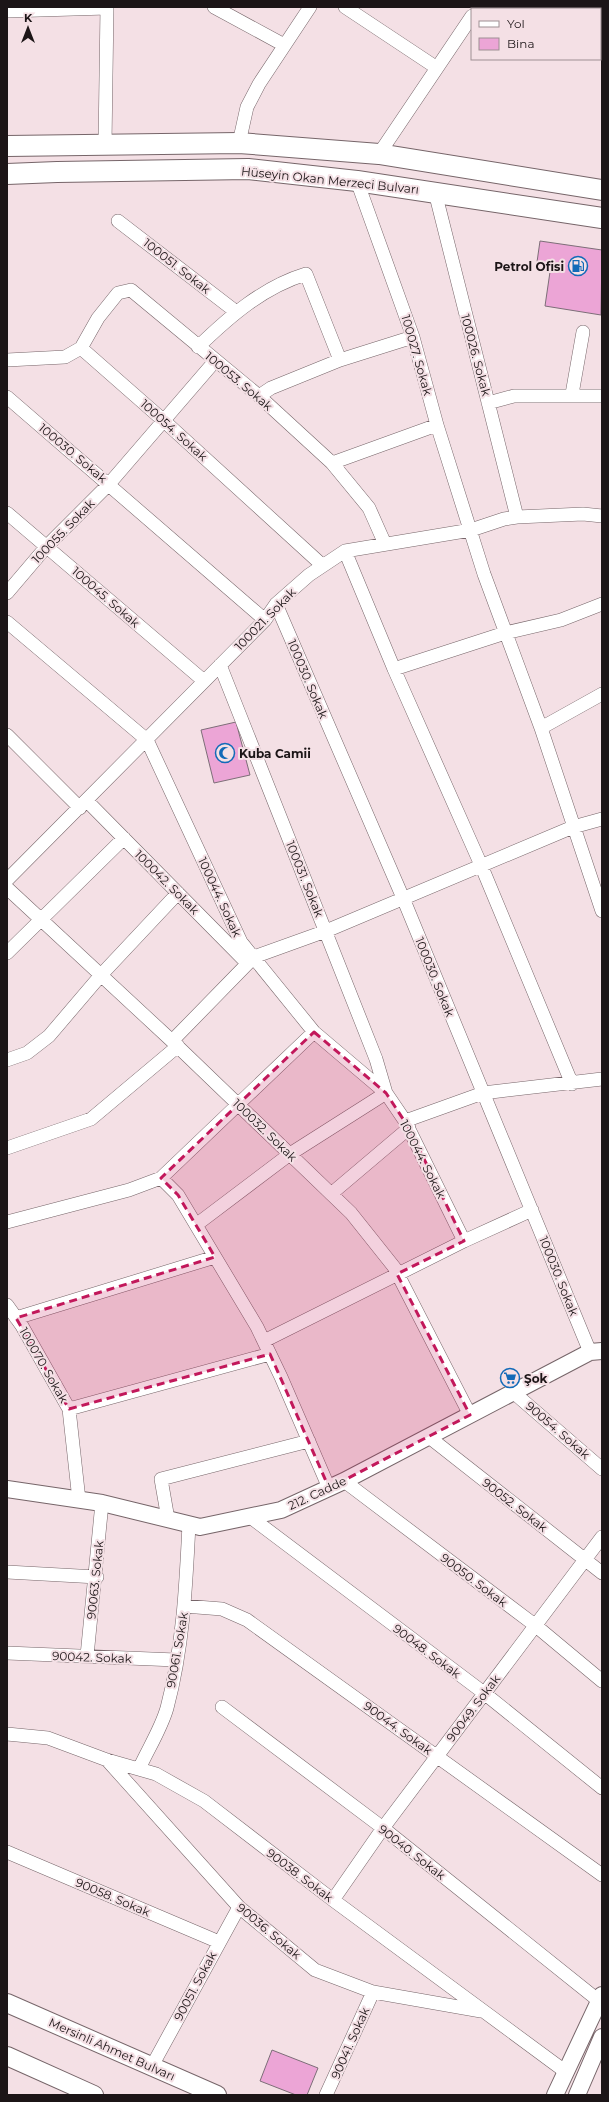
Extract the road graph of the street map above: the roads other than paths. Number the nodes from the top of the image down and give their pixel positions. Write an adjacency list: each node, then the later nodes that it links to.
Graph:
1 (214, 7): 7 (street)
2 (310, 7): 7 (street)
3 (345, 7): 8 (street)
4 (107, 8): 5 (street); 10 (street)
5 (7, 11)
6 (471, 17): 8 (street)
7 (284, 46): 9 (street)
8 (437, 68): 12 (street)
9 (239, 143): 10 (main road); 12 (main road)
10 (106, 144): 11 (main road)
11 (7, 146)
12 (379, 154): 15 (main road)
13 (7, 174): 14 (main road, Hüseyin Okan Merzeci Bulvarı)
14 (357, 181): 16 (main road, Hüseyin Okan Merzeci Bulvarı); 21 (street, 100027. Sokak)
15 (602, 190)
16 (436, 192): 17 (main road, Hüseyin Okan Merzeci Bulvarı); 31 (street, 100026. Sokak)
17 (602, 218)
18 (118, 221): 19 (street, 100051. Sokak)
19 (235, 312): 22 (street); 25 (street)
20 (583, 332): 27 (street)
21 (413, 337): 25 (street); 33 (street, 100027. Sokak)
22 (198, 346): 23 (street, 100053. Sokak); 26 (street, 100053. Sokak)
23 (81, 348): 24 (street); 32 (street, 100054. Sokak)
24 (7, 360)
25 (340, 360): 28 (street)
26 (215, 361): 28 (street, 100053. Sokak); 32 (street, 100055. Sokak)
27 (572, 394): 29 (street); 31 (street)
28 (258, 396): 34 (street, 100053. Sokak)
29 (602, 396)
30 (7, 397): 35 (street, 100030. Sokak)
31 (488, 403): 38 (street, 100026. Sokak)
32 (163, 420): 35 (street, 100055. Sokak); 43 (street, 100054. Sokak)
33 (437, 425): 34 (street); 39 (street, 100027. Sokak)
34 (332, 463): 40 (street, 100053. Sokak)
35 (109, 484): 41 (street, 100055. Sokak); 47 (street, 100030. Sokak)
36 (7, 513): 41 (street, 100045. Sokak)
37 (602, 516): 38 (street, 100021. Sokak)
38 (517, 517): 39 (street, 100021. Sokak)
39 (471, 530): 40 (street, 100021. Sokak); 49 (street, 100027. Sokak)
40 (385, 544): 42 (street, 100021. Sokak)
41 (47, 546): 44 (street, 100055. Sokak); 52 (street, 100045. Sokak)
42 (345, 551): 43 (street, 100021. Sokak); 51 (street)
43 (322, 565): 45 (street, 100021. Sokak)
44 (7, 592)
45 (276, 604): 47 (street, 100021. Sokak); 65 (street, 100030. Sokak)
46 (602, 604): 49 (street)
47 (265, 620): 50 (street, 100021. Sokak)
48 (7, 622): 56 (street, 100044. Sokak)
49 (505, 633): 51 (street); 54 (street, 100027. Sokak)
50 (220, 665): 52 (street, 100021. Sokak); 68 (street, 100031. Sokak)
51 (394, 669): 61 (street)
52 (204, 681): 56 (street, 100021. Sokak)
53 (602, 694): 54 (street)
54 (541, 728): 59 (street, 100027. Sokak)
55 (7, 735): 57 (street, 100042. Sokak)
56 (147, 740): 57 (street, 100021. Sokak); 70 (street, 100044. Sokak)
57 (83, 804): 60 (street, 100042. Sokak); 62 (street, 100021. Sokak)
58 (602, 819): 59 (street)
59 (573, 827): 61 (street); 66 (street, 100027. Sokak)
60 (124, 838): 64 (street, 100042. Sokak); 67 (street)
61 (481, 865): 65 (street); 76 (street)
62 (7, 880)
63 (7, 888): 67 (street, 100032. Sokak)
64 (178, 893): 70 (street, 100042. Sokak); 71 (street)
65 (403, 898): 68 (street); 78 (street, 100030. Sokak)
66 (602, 912)
67 (41, 920): 69 (street); 71 (street, 100032. Sokak)
68 (326, 932): 70 (street); 77 (street, 100031. Sokak)
69 (7, 953)
70 (250, 960): 72 (street, 100044. Sokak); 73 (street)
71 (101, 975): 73 (street, 100032. Sokak); 74 (street)
72 (314, 1032): 77 (street, 100044. Sokak); 79 (street)
73 (175, 1044): 79 (street, 100032. Sokak); 81 (street)
74 (7, 1060)
75 (602, 1079): 76 (street)
76 (572, 1084): 78 (street)
77 (386, 1093): 80 (street, 100044. Sokak); 82 (street)
78 (483, 1093): 80 (street); 85 (street, 100030. Sokak)
79 (238, 1104): 82 (street, 100032. Sokak); 83 (street)
80 (407, 1124): 84 (street); 88 (street, 100044. Sokak)
81 (7, 1148)
82 (290, 1154): 84 (street, 100032. Sokak); 87 (street)
83 (161, 1178): 86 (street); 87 (street)
84 (332, 1194): 90 (street, 100032. Sokak)
85 (532, 1210): 88 (street); 94 (street, 100030. Sokak)
86 (7, 1222)
87 (196, 1225): 89 (street)
88 (464, 1241): 90 (street)
89 (215, 1256): 92 (street); 93 (street)
90 (397, 1274): 93 (street); 98 (street, 100032. Sokak)
91 (7, 1305): 92 (street, 100070. Sokak)
92 (16, 1318): 97 (street, 100070. Sokak)
93 (264, 1341): 95 (street)
94 (596, 1351): 96 (street, 212. Cadde)
95 (270, 1354): 97 (street); 100 (street)
96 (513, 1392): 98 (street, 212. Cadde); 101 (street, 90054. Sokak)
97 (69, 1409): 105 (street, 100070. Sokak)
98 (470, 1415): 99 (street, 212. Cadde)
99 (429, 1436): 102 (street, 212. Cadde); 111 (street, 90052. Sokak)
100 (309, 1441): 103 (street); 108 (street)
101 (602, 1469)
102 (344, 1481): 103 (street, 212. Cadde); 116 (street, 90050. Sokak)
103 (329, 1488): 107 (street, 212. Cadde)
104 (7, 1489): 105 (street, 212. Cadde)
105 (79, 1500): 106 (street, 212. Cadde)
106 (102, 1503): 108 (street, 212. Cadde); 114 (street, 90063. Sokak)
107 (249, 1516): 109 (street, 212. Cadde); 121 (street, 90048. Sokak)
108 (168, 1519): 109 (street, 212. Cadde)
109 (189, 1524): 115 (street, 90061. Sokak)
110 (602, 1537): 111 (street, 90049. Sokak)
111 (585, 1560): 113 (street, 90052. Sokak); 116 (street, 90049. Sokak)
112 (7, 1572): 114 (street)
113 (602, 1573)
114 (97, 1577): 118 (street, 90063. Sokak)
115 (184, 1606): 119 (street, 90061. Sokak); 124 (street, 90044. Sokak)
116 (536, 1626): 120 (street, 90050. Sokak); 121 (street, 90049. Sokak)
117 (7, 1653): 118 (street, 90042. Sokak)
118 (87, 1656): 119 (street, 90042. Sokak)
119 (176, 1660): 126 (street, 90061. Sokak)
120 (602, 1682)
121 (484, 1693): 124 (street, 90049. Sokak); 127 (street, 90048. Sokak)
122 (222, 1707): 128 (street, 90040. Sokak)
123 (7, 1734): 125 (street, 90038. Sokak)
124 (437, 1756): 128 (street, 90049. Sokak); 130 (street, 90044. Sokak)
125 (107, 1760): 126 (street, 90038. Sokak); 132 (street, 90036. Sokak)
126 (138, 1769): 131 (street, 90038. Sokak)
127 (602, 1788)
128 (383, 1828): 131 (street, 90049. Sokak); 135 (street, 90040. Sokak)
129 (7, 1852): 133 (street, 90058. Sokak)
130 (602, 1875)
131 (333, 1900): 137 (street, 90038. Sokak)
132 (240, 1907): 133 (street, 90051. Sokak); 134 (street, 90036. Sokak)
133 (219, 1942): 140 (street, 90051. Sokak)
134 (373, 1992): 137 (street, 90036. Sokak); 144 (street, 90041. Sokak)
135 (601, 1998): 141 (street)
136 (7, 2003): 140 (main road, Mersinli Ahmet Bulvarı)
137 (485, 2012): 141 (street, 90038. Sokak)
138 (602, 2037): 146 (street)
139 (7, 2056): 142 (main road)
140 (152, 2066): 143 (main road, Mersinli Ahmet Bulvarı)
141 (566, 2072): 145 (street)
142 (94, 2095)
143 (217, 2095)
144 (326, 2095)
145 (555, 2095)
146 (577, 2095)

